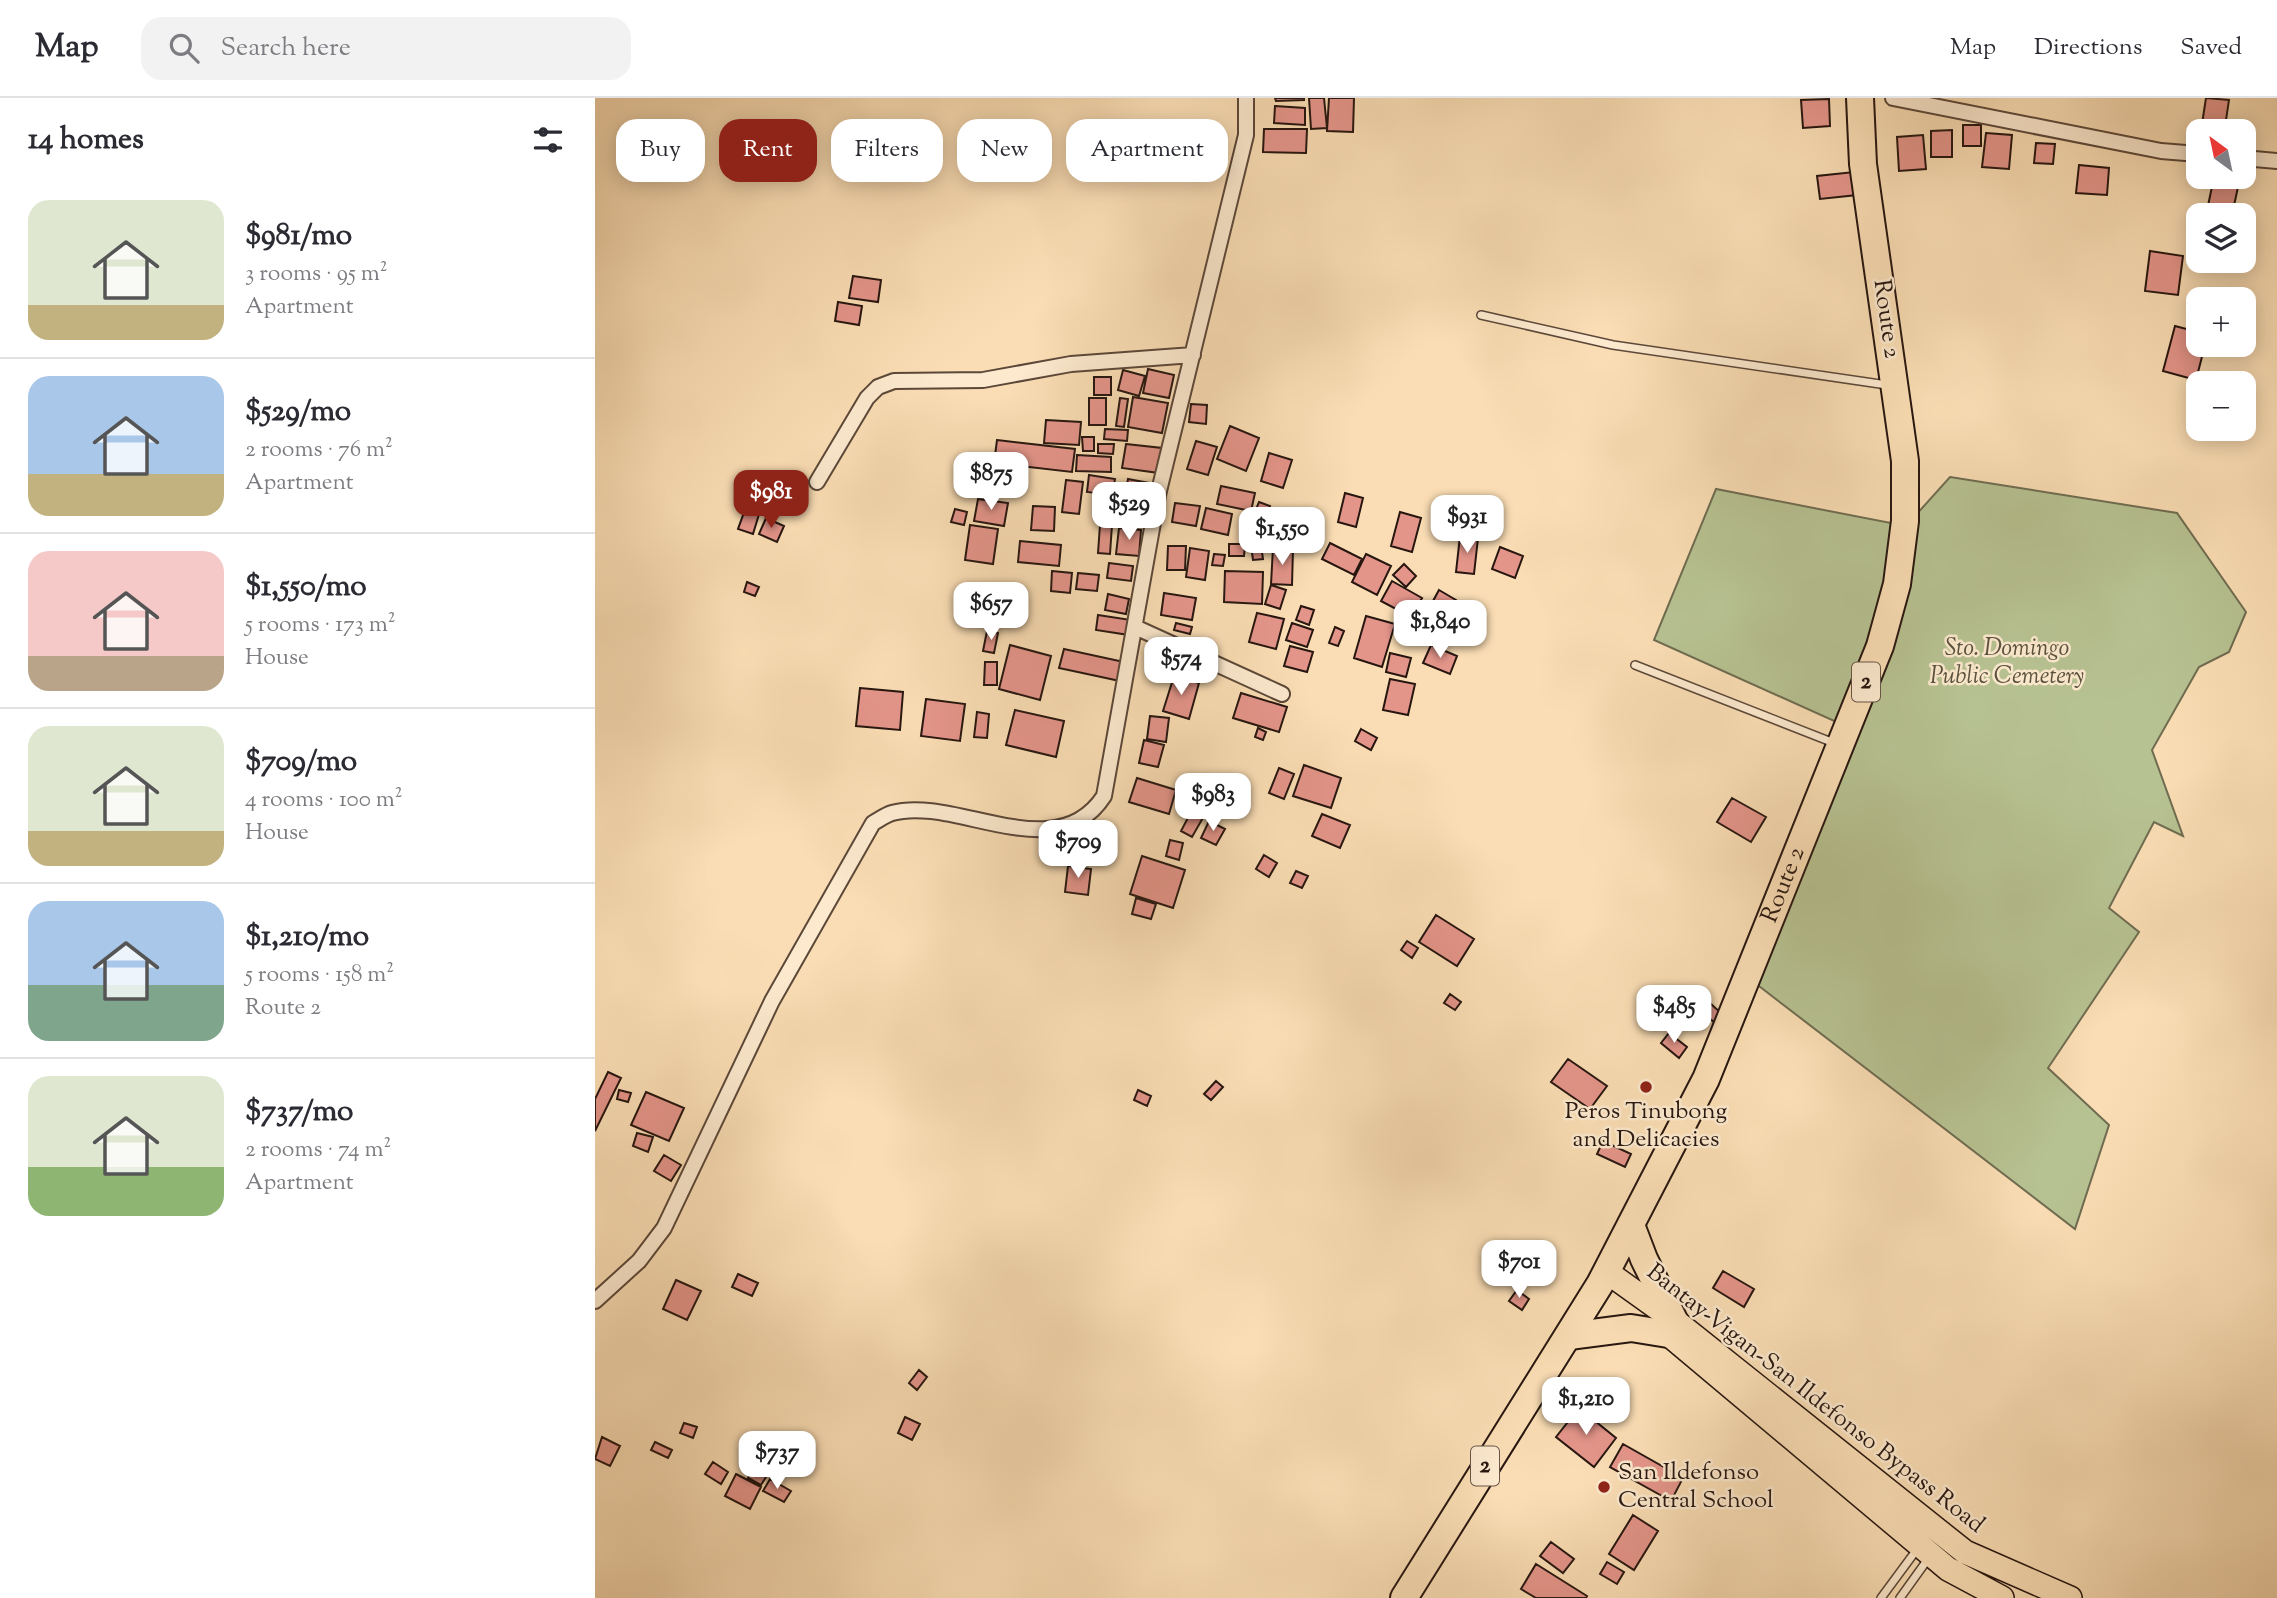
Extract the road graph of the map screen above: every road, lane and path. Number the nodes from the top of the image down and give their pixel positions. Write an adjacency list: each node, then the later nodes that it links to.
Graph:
1 (1246, 98): 8 (street)
2 (1860, 98): 9 (highway, Route 2 / 2)
3 (1893, 98): 4 (street)
4 (2186, 154)
5 (2256, 159): 6 (street)
6 (2277, 161)
7 (1481, 315): 9 (lane)
8 (1192, 355): 10 (street); 11 (street)
9 (1895, 386): 14 (highway, Route 2 / 2)
10 (817, 482)
11 (1135, 627): 13 (street); 17 (street)
12 (1636, 665): 14 (lane)
13 (1282, 694)
14 (1841, 746): 15 (highway, Route 2 / 2)
15 (1631, 1225): 16 (highway, Route 2 / 2); 18 (highway)
16 (1604, 1278): 18 (main road, Bantay-Vigan-San Ildefonso Bypass Road); 19 (highway, Route 2 / 2)
17 (595, 1301)
18 (1671, 1327): 19 (highway); 20 (main road, Bantay-Vigan-San Ildefonso Bypass Road); 21 (main road, Bantay-Vigan-San Ildefonso Bypass Road)
19 (1569, 1336): 22 (highway, Route 2 / 2)
20 (1940, 1532): 21 (lane); 21 (lane); 26 (main road, Bantay-Vigan-San Ildefonso Bypass Road)
21 (1926, 1550): 23 (lane); 24 (lane); 25 (main road, Bantay-Vigan-San Ildefonso Bypass Road)
22 (1404, 1598)
23 (1881, 1598)
24 (1900, 1598)
25 (2002, 1598)
26 (2070, 1598)

